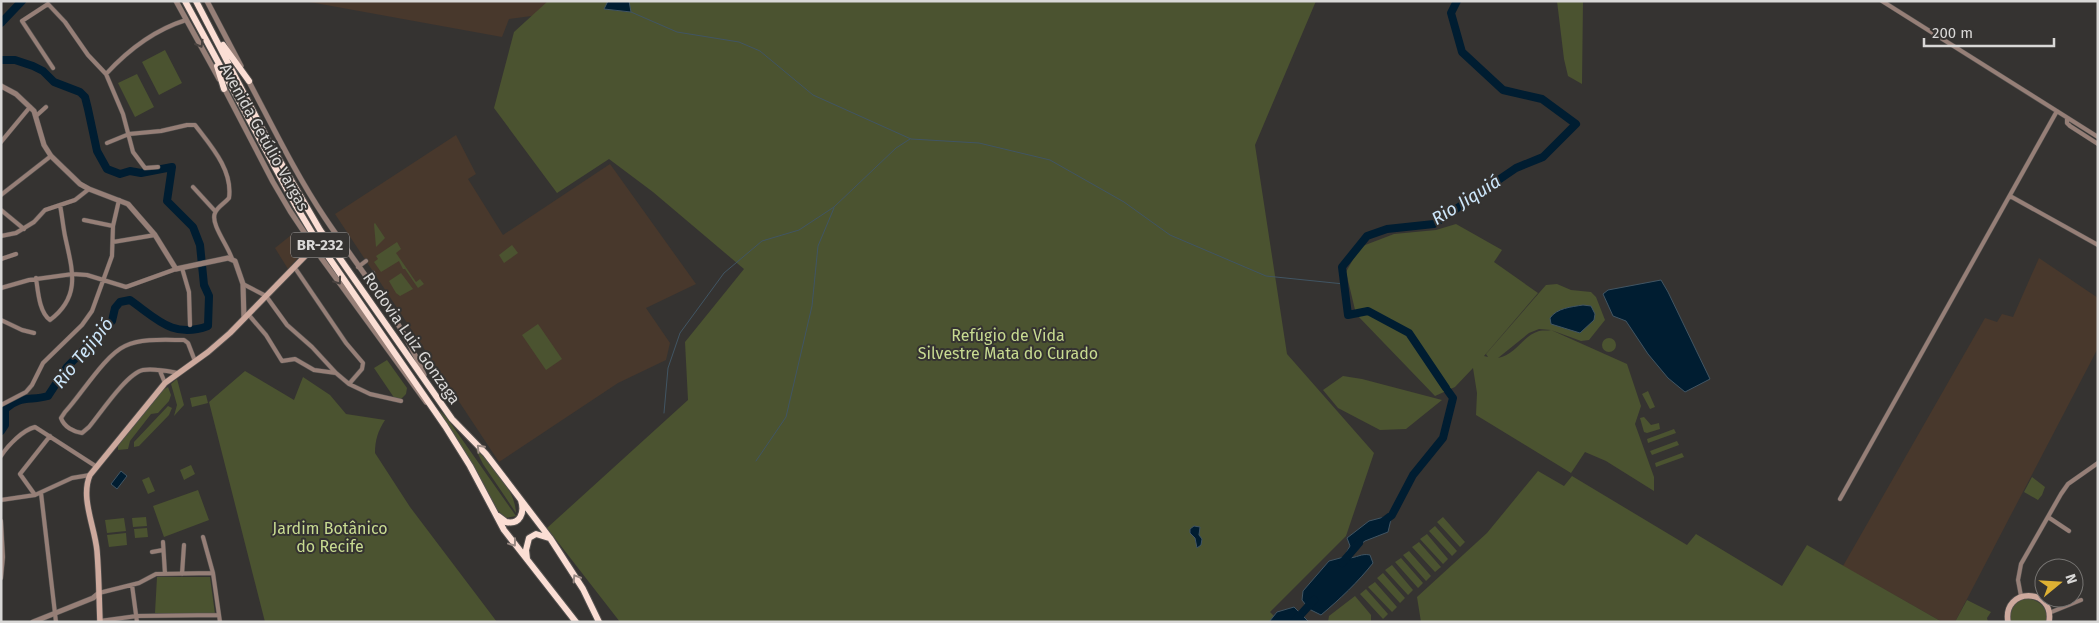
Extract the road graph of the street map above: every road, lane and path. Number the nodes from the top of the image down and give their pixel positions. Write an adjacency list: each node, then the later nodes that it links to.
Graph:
1 (176, 1): 6 (street, Avenida Getúlio Vargas)
2 (186, 1): 8 (highway, Rodovia Luiz Gonzaga / BR-232)
3 (196, 1): 7 (highway, Rodovia Luiz Gonzaga / BR-232)
4 (207, 1): 11 (street, Avenida Getúlio Vargas)
5 (1882, 1): 16 (street)
6 (186, 20): 10 (street); 13 (street, Avenida Getúlio Vargas, one-way to 13)
7 (210, 27): 11 (highway); 70 (highway, Rodovia Luiz Gonzaga / BR-232)
8 (213, 52): 13 (highway); 73 (highway, Rodovia Luiz Gonzaga / BR-232)
9 (54, 68): 10 (street)
10 (106, 74): 20 (street)
11 (249, 80): 48 (street, Avenida Getúlio Vargas)
12 (1, 86): 15 (street)
13 (224, 89): 43 (street, Avenida Getúlio Vargas)
14 (46, 106): 17 (street)
15 (30, 107): 17 (street); 21 (street)
16 (2057, 111): 18 (street); 31 (street)
17 (36, 116): 26 (street)
18 (2067, 118): 22 (street); 25 (street)
19 (1, 131): 21 (street)
20 (129, 134): 24 (street); 27 (street); 35 (street)
21 (6, 135): 23 (street)
22 (2098, 137)
23 (1, 142)
24 (107, 143)
25 (2098, 144)
26 (51, 156): 29 (street); 30 (street)
27 (158, 166)
28 (192, 187): 35 (street)
29 (89, 189): 32 (street); 33 (street)
30 (1, 195)
31 (2010, 196): 42 (street); 82 (street)
32 (119, 200): 37 (street); 39 (street)
33 (60, 205): 38 (street); 52 (street)
34 (1, 210): 38 (street)
35 (215, 212): 46 (street)
36 (84, 220): 37 (street)
37 (113, 226): 41 (street)
38 (24, 228): 40 (street)
39 (155, 235): 41 (street); 49 (street)
40 (1, 236)
41 (113, 242): 55 (street)
42 (2098, 245)
43 (314, 247): 50 (main road); 73 (street, Avenida Getúlio Vargas, one-way to 73)
44 (16, 254): 45 (street)
45 (1, 259)
46 (232, 259): 49 (street); 56 (street)
47 (366, 261): 48 (street)
48 (358, 266): 53 (street, Avenida Getúlio Vargas)
49 (179, 268): 55 (street); 62 (street)
50 (295, 268): 58 (main road); 69 (street)
51 (373, 273): 53 (street)
52 (73, 274): 54 (street); 54 (street); 55 (street)
53 (365, 277): 70 (street, Avenida Getúlio Vargas)
54 (36, 278): 57 (street)
55 (104, 280): 72 (street)
56 (243, 284): 58 (street); 60 (street)
57 (1, 288)
58 (266, 296): 59 (main road); 67 (street)
59 (248, 314): 60 (main road); 67 (street)
60 (244, 319): 64 (main road)
61 (1, 320): 63 (street)
62 (190, 325)
63 (34, 333)
64 (196, 361): 65 (street); 66 (main road)
65 (160, 370): 66 (street); 68 (street)
66 (178, 373): 68 (main road)
67 (336, 373): 69 (street)
68 (165, 383): 77 (main road)
69 (349, 384): 71 (street)
70 (427, 385): 81 (highway, Rodovia Luiz Gonzaga / BR-232, one-way to 70)
71 (401, 401)
72 (1, 405)
73 (445, 426): 84 (highway, Rodovia Luiz Gonzaga / BR-232)
74 (50, 436): 75 (street); 77 (street); 80 (street)
75 (1, 456)
76 (2098, 463): 85 (street)
77 (97, 467): 78 (main road)
78 (90, 475): 79 (street); 101 (main road)
79 (41, 493): 80 (street); 105 (street)
80 (36, 495): 83 (street)
81 (520, 497): 84 (highway); 90 (highway, Rodovia Luiz Gonzaga / BR-232)
82 (1840, 499)
83 (1, 500)
84 (493, 511): 95 (highway, Rodovia Luiz Gonzaga / BR-232, one-way to 95)
85 (2048, 517): 88 (street); 102 (street)
86 (1, 521): 87 (street)
87 (2, 530): 99 (street)
88 (2069, 531)
89 (203, 537): 96 (street)
90 (550, 538): 95 (highway); 121 (highway, Rodovia Luiz Gonzaga / BR-232, one-way to 90)
91 (163, 542): 93 (street)
92 (184, 545): 98 (street)
93 (163, 550): 94 (street); 97 (street)
94 (152, 552)
95 (528, 562): 120 (highway, Rodovia Luiz Gonzaga / BR-232)
96 (213, 573): 98 (street); 106 (street)
97 (166, 574): 98 (street); 100 (street)
98 (182, 574)
99 (1, 578)
100 (132, 585): 101 (street); 107 (street)
101 (99, 593): 105 (street); 111 (main road)
102 (2021, 596): 104 (main road); 112 (main road)
103 (2061, 608): 104 (street)
104 (2049, 613): 123 (main road)
105 (55, 614): 113 (street); 114 (street)
106 (218, 615): 110 (street); 119 (street)
107 (137, 616): 108 (street); 111 (street); 115 (street)
108 (163, 616): 109 (street); 116 (street)
109 (186, 616): 110 (street); 117 (street)
110 (206, 616): 118 (street)
111 (100, 621)
112 (2008, 621): 122 (street)
113 (33, 622)
114 (56, 622)
115 (137, 622)
116 (164, 622)
117 (186, 622)
118 (207, 622)
119 (220, 622)
120 (576, 622)
121 (598, 622)
122 (2001, 622)
123 (2049, 622)

